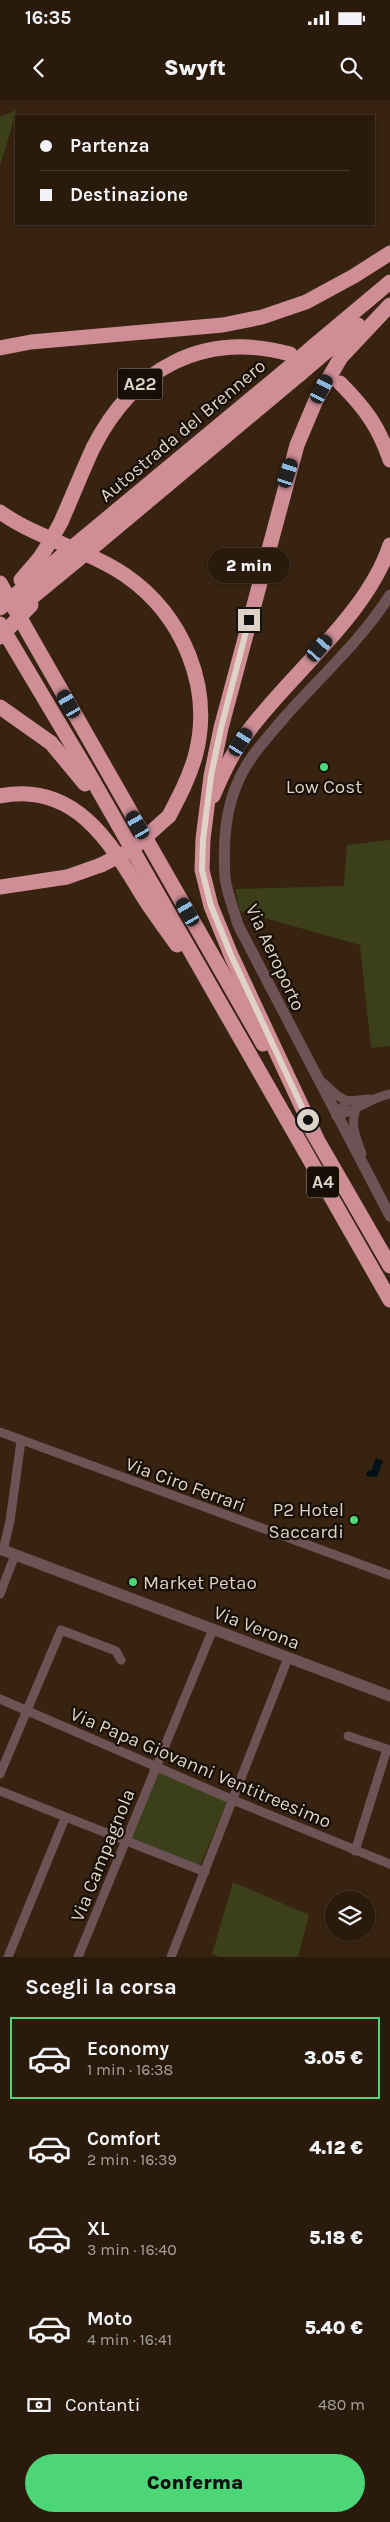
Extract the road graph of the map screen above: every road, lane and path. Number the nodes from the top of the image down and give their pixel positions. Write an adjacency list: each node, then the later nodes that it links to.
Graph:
1 (390, 253): 6 (highway)
2 (390, 282): 8 (highway, Autostrada del Brennero)
3 (390, 298): 8 (highway, Autostrada del Brennero)
4 (390, 305): 8 (highway)
5 (0, 340): 6 (highway)
6 (31, 342): 7 (highway)
7 (0, 348)
8 (328, 351): 9 (highway, Autostrada del Brennero, bridge); 10 (highway)
9 (294, 364): 14 (highway, Autostrada del Brennero, bridge); 15 (highway, A22, bridge)
10 (334, 381): 11 (highway); 23 (highway)
11 (390, 460)
12 (0, 512): 25 (highway, bridge)
13 (390, 545): 23 (highway)
14 (69, 558): 15 (highway, Autostrada del Brennero); 15 (highway, Autostrada del Brennero)
15 (18, 594): 17 (highway); 18 (highway, Autostrada del Brennero, bridge); 19 (highway, Autostrada del Brennero); 20 (highway, bridge); 33 (highway, A4)
16 (390, 595): 27 (street, Via Aeroporto)
17 (0, 599)
18 (0, 608)
19 (0, 624): 24 (highway, A4)
20 (0, 637)
21 (0, 707): 24 (highway)
22 (0, 796): 26 (highway)
23 (206, 813): 33 (highway, A4)
24 (122, 833): 26 (highway, A4)
25 (0, 887)
26 (256, 1065): 37 (highway, A4)
27 (314, 1075): 30 (street); 32 (street, Via Aeroporto)
28 (390, 1094): 29 (street)
29 (370, 1100): 30 (street); 31 (street)
30 (347, 1101): 32 (street)
31 (356, 1109): 32 (street); 34 (street)
32 (336, 1116): 34 (street, Via Aeroporto)
33 (316, 1137): 36 (highway, A4)
34 (370, 1181): 35 (street, Via Aeroporto)
35 (390, 1216)
36 (390, 1266)
37 (390, 1300)
38 (0, 1432): 39 (street, Via Ciro Ferrari)
39 (21, 1440): 40 (street); 42 (street, Via Ciro Ferrari)
40 (2, 1550): 41 (street, Via Verona)
41 (14, 1555): 43 (street); 44 (street, Via Verona)
42 (390, 1576)
43 (0, 1594)
44 (213, 1629): 45 (street, Via Verona); 51 (street, Via Campagnola)
45 (288, 1658): 47 (street, Via Verona); 54 (street)
46 (121, 1660): 49 (street)
47 (390, 1696)
48 (0, 1699): 49 (street, Via Papa Giovanni Ventitreesimo)
49 (27, 1710): 51 (street, Via Papa Giovanni Ventitreesimo); 52 (street)
50 (348, 1736): 57 (street)
51 (156, 1766): 54 (street, Via Papa Giovanni Ventitreesimo); 56 (street, Via Campagnola)
52 (0, 1774)
53 (0, 1791): 55 (street)
54 (233, 1800): 57 (street, Via Papa Giovanni Ventitreesimo); 59 (street)
55 (65, 1818): 56 (street); 60 (street)
56 (124, 1842): 59 (street); 61 (street, Via Campagnola)
57 (355, 1850): 58 (street, Via Papa Giovanni Ventitreesimo)
58 (390, 1864)
59 (205, 1872): 62 (street)
60 (8, 1957)
61 (78, 1957)
62 (171, 1957)

